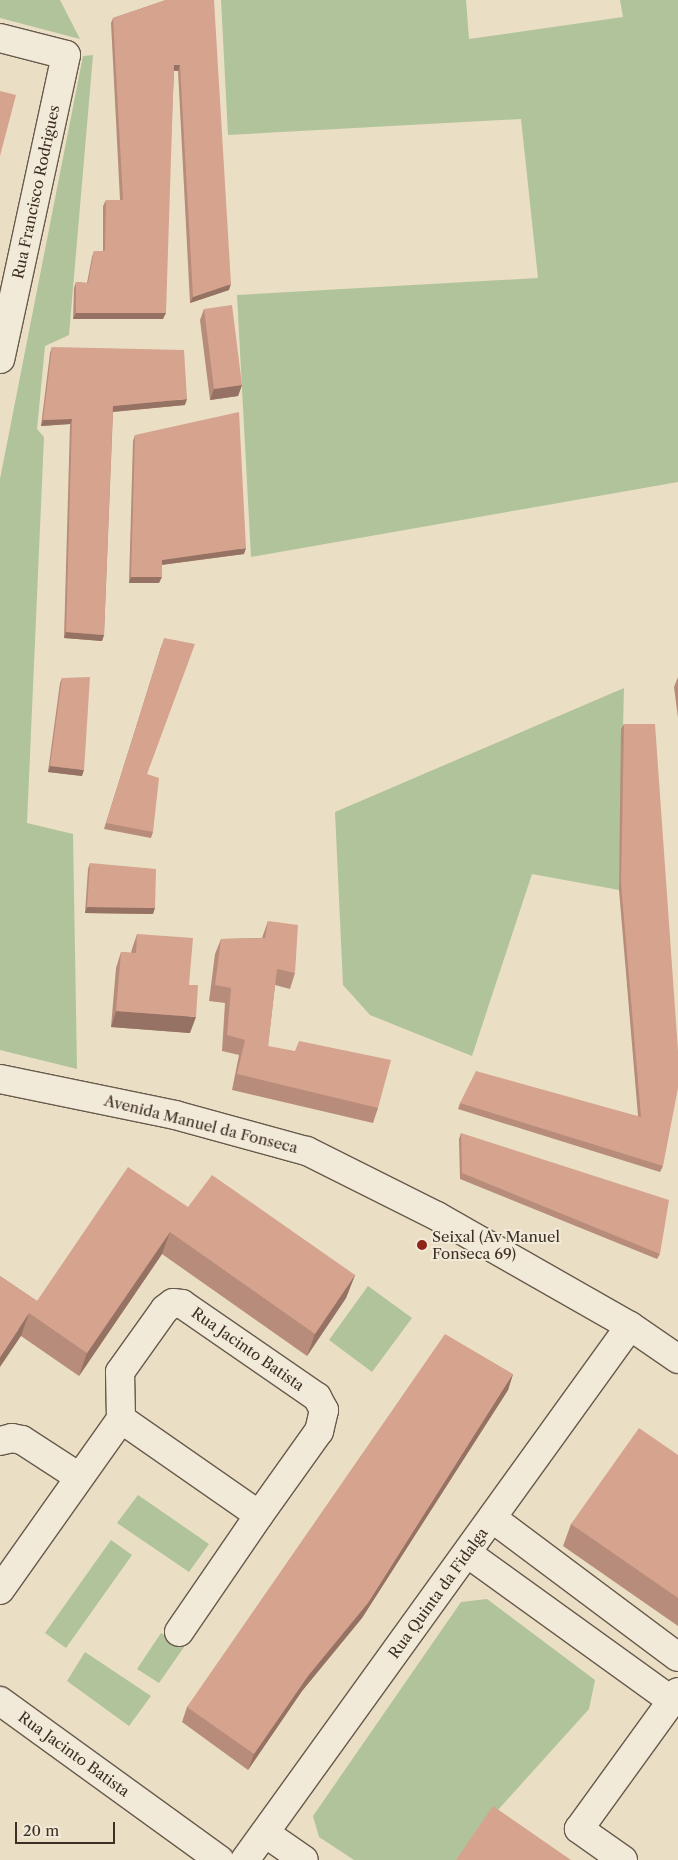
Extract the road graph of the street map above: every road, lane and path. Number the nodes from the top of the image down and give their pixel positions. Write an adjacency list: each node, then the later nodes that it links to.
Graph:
1 (0, 38): 2 (street, Rua Francisco Rodrigues)
2 (0, 359)
3 (0, 1079): 4 (street, Avenida Manuel da Fonseca)
4 (630, 1326): 5 (street, Avenida Manuel da Fonseca); 10 (street, Rua Quinta da Fidalga)
5 (678, 1359)
6 (121, 1419): 8 (street); 9 (street); 9 (street, Rua Jacinto Batista)
7 (0, 1441): 8 (street)
8 (79, 1477): 12 (street)
9 (259, 1515): 13 (street, Rua Jacinto Batista)
10 (492, 1518): 11 (street, Rua Quinta da Fidalga); 14 (street)
11 (467, 1553): 15 (street); 17 (street, Rua Quinta da Fidalga)
12 (0, 1590)
13 (179, 1632)
14 (678, 1657)
15 (675, 1696): 21 (street)
16 (0, 1701): 18 (street, Rua Jacinto Batista)
17 (265, 1833): 19 (street, Rua Quinta da Fidalga); 20 (street)
18 (220, 1860)
19 (245, 1860)
20 (304, 1860)
21 (623, 1860)

